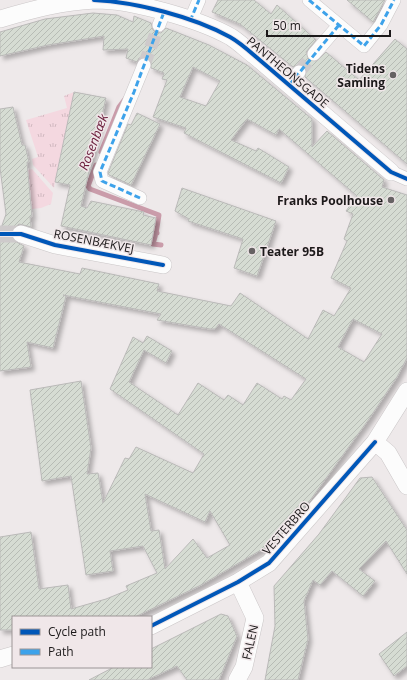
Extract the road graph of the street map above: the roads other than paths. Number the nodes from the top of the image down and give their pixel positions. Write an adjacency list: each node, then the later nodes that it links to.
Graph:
1 (94, 0): 5 (street, PANTHEONSGADE); 6 (street, PANTHEONSGADE)
2 (199, 0): 7 (street)
3 (309, 0): 8 (street)
4 (394, 0): 8 (street)
5 (145, 3): 7 (street, PANTHEONSGADE)
6 (0, 19)
7 (190, 21): 11 (street, PANTHEONSGADE)
8 (339, 25): 9 (street)
9 (314, 54)
10 (144, 65): 13 (street)
11 (391, 172): 12 (street, PANTHEONSGADE)
12 (407, 179)
13 (140, 198)
14 (21, 234): 15 (street, ROSENBÆKVEJ)
15 (163, 265)
16 (407, 391): 17 (street, VESTERBRO)
17 (375, 442): 18 (street); 19 (street, VESTERBRO)
18 (407, 486)
19 (238, 582): 20 (street, VESTERBRO); 23 (street, FALEN)
20 (152, 625)
21 (12, 655): 22 (street)
22 (0, 659)
23 (237, 680)

